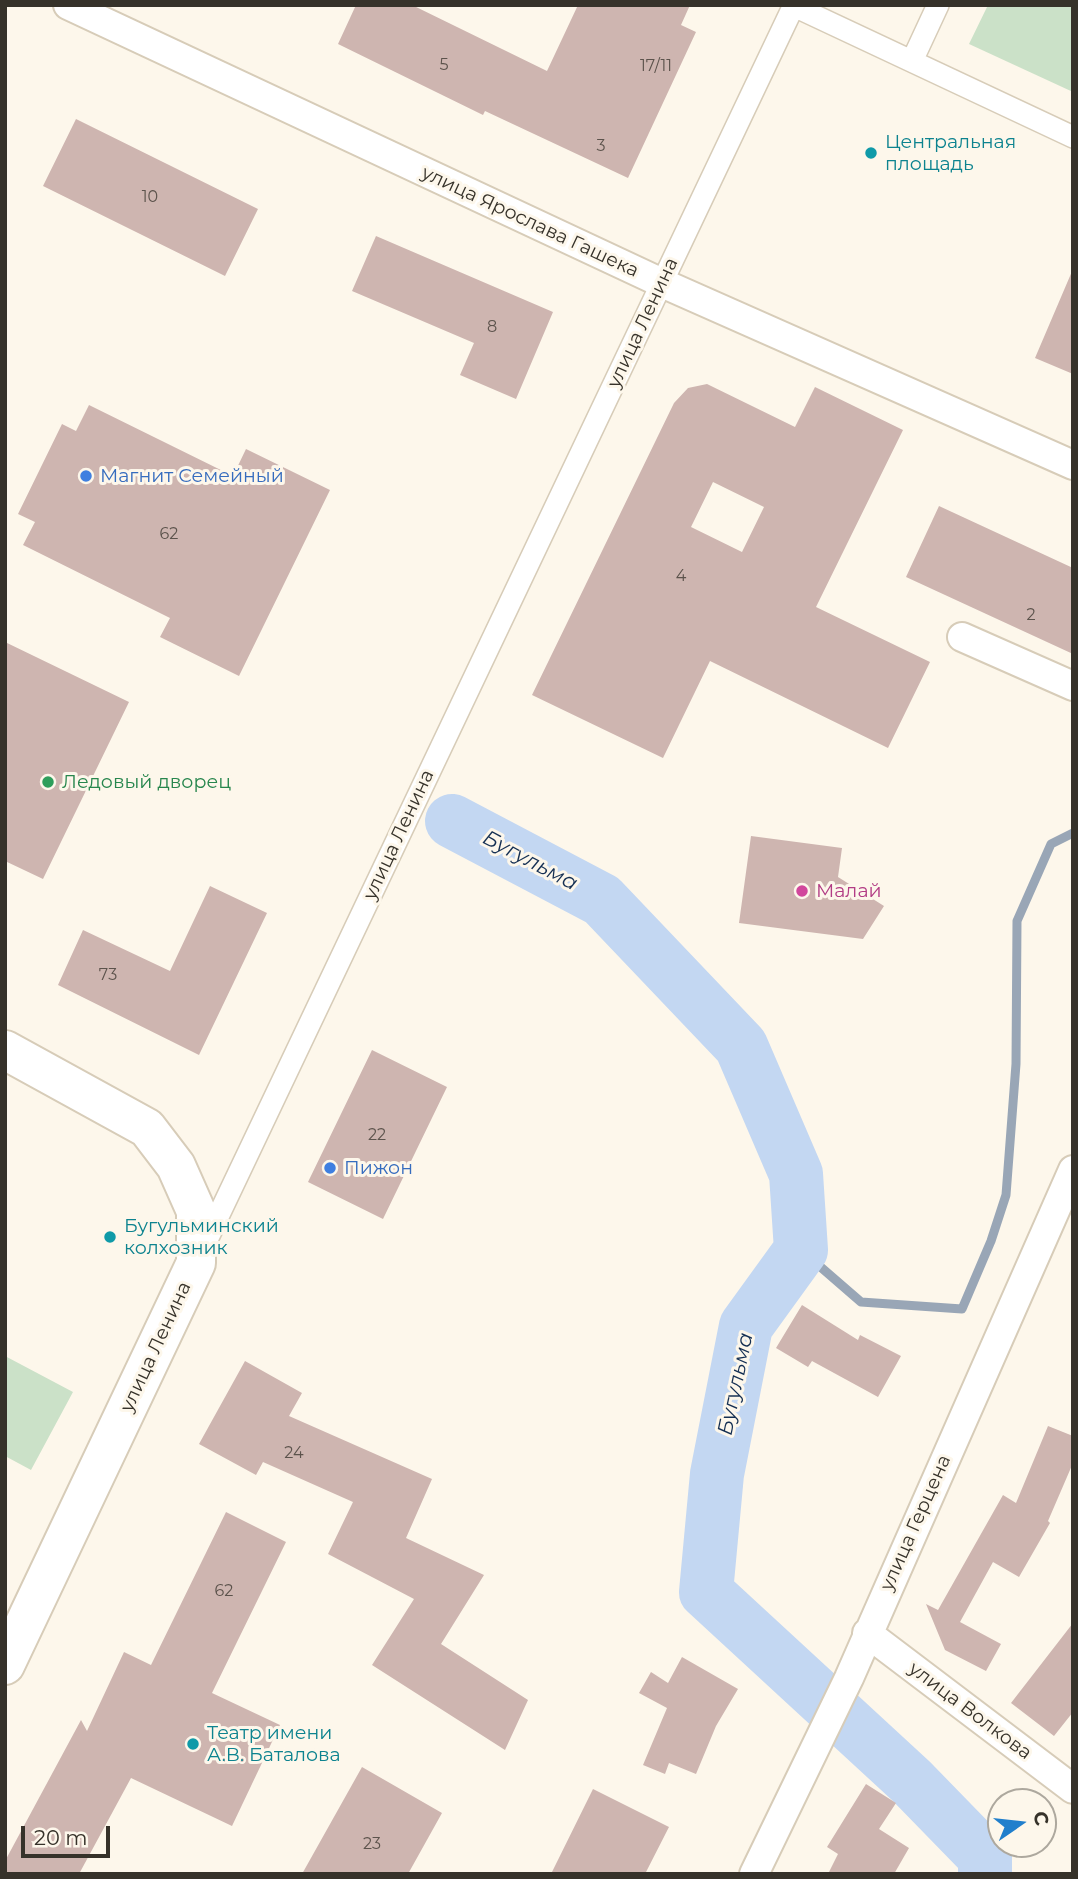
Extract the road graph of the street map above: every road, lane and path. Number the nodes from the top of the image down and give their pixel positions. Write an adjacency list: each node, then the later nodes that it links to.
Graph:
1 (68, 5): 6 (street, улица Ярослава Гашека)
2 (794, 5): 4 (street); 6 (street, улица Ленина)
3 (938, 5): 4 (street)
4 (912, 61): 5 (street)
5 (1073, 137)
6 (662, 284): 7 (street, улица Ярослава Гашека); 12 (street, улица Ленина)
7 (1073, 465)
8 (962, 637): 9 (street)
9 (1073, 686)
10 (5, 1050): 12 (main road)
11 (1073, 1170): 13 (street, улица Герцена)
12 (196, 1263): 14 (main road, улица Ленина)
13 (867, 1633): 15 (street, улица Волкова); 16 (street, улица Герцена)
14 (5, 1665)
15 (1073, 1788)
16 (754, 1874)

